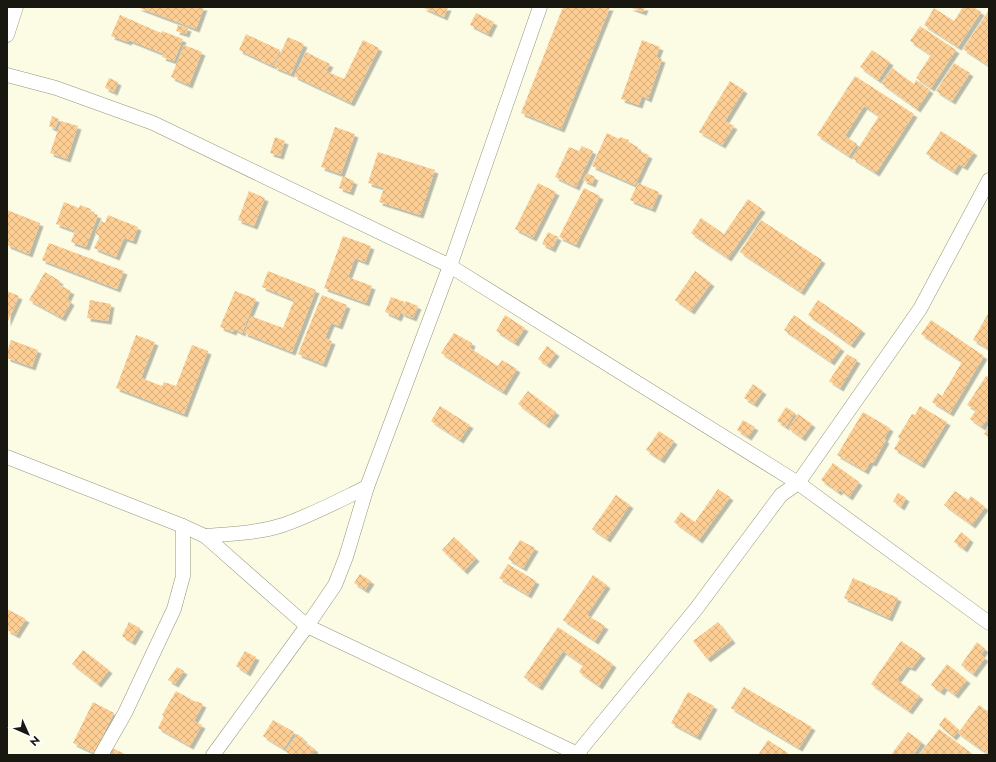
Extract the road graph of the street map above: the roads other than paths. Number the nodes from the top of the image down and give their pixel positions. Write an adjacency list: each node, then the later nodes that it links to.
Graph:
1 (16, 7): 3 (street)
2 (540, 7): 6 (street)
3 (7, 35)
4 (7, 75): 6 (street)
5 (989, 180): 8 (street)
6 (450, 266): 8 (street); 9 (street)
7 (7, 457): 10 (street)
8 (798, 482): 12 (street); 14 (street)
9 (367, 487): 11 (street); 13 (street)
10 (183, 526): 11 (street); 15 (street)
11 (205, 536): 13 (street)
12 (989, 623)
13 (307, 626): 14 (street); 16 (street)
14 (578, 754)
15 (101, 755)
16 (213, 755)

